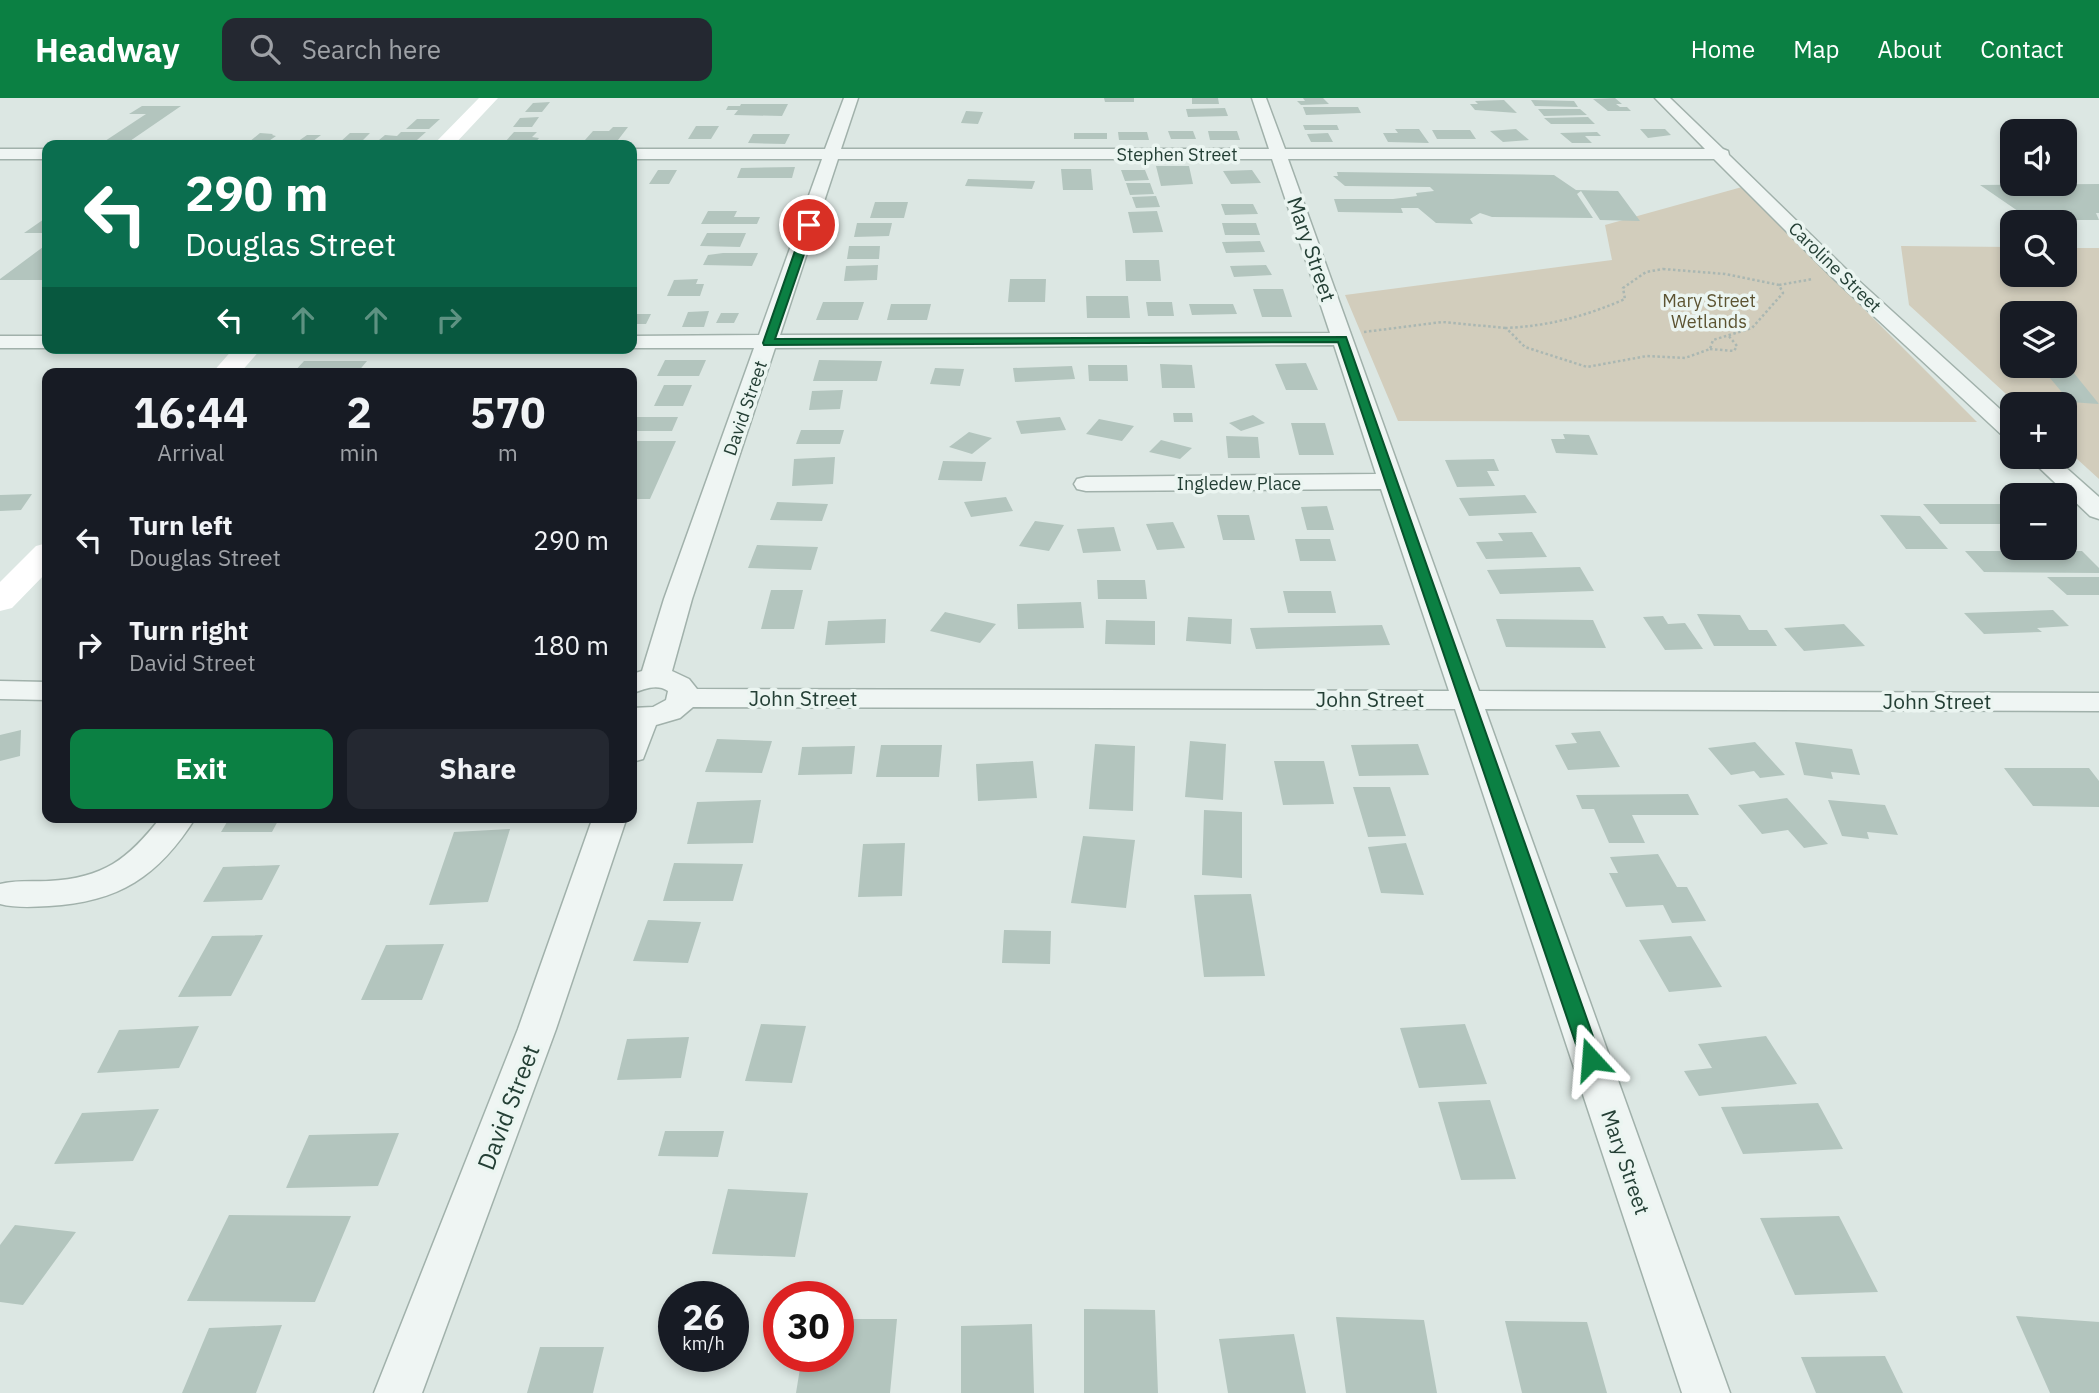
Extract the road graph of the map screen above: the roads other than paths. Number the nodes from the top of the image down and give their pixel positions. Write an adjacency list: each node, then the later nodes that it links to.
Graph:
1 (489, 98): 5 (main road)
2 (852, 98): 9 (street, David Street)
3 (1259, 98): 10 (street, Mary Street)
4 (1662, 98): 11 (street, Caroline Street)
5 (448, 140)
6 (0, 154): 7 (street)
7 (42, 154)
8 (637, 154): 9 (street, Stephen Street)
9 (834, 154): 10 (street, Stephen Street); 16 (street, David Street)
10 (1279, 154): 11 (street, Stephen Street); 12 (street, Mary Street)
11 (1722, 154): 19 (street, Caroline Street)
12 (1343, 339): 16 (street); 21 (street, Mary Street)
13 (0, 342): 14 (street)
14 (42, 342)
15 (637, 342): 16 (street)
16 (768, 343): 26 (street, David Street)
17 (243, 354): 18 (main road)
18 (230, 368)
19 (2000, 421)
20 (2053, 469): 23 (street)
21 (1392, 481): 22 (street, Ingledew Place); 30 (street, Mary Street)
22 (1086, 484)
23 (2099, 511)
24 (42, 558): 25 (main road)
25 (0, 601)
26 (643, 681): 29 (street)
27 (0, 690): 28 (street)
28 (42, 691)
29 (683, 698): 30 (street, John Street); 32 (street)
30 (1467, 699): 31 (street, John Street); 37 (street, Mary Street)
31 (2099, 702)
32 (637, 718)
33 (175, 823): 35 (street)
34 (608, 823): 36 (street, David Street)
35 (9, 894)
36 (398, 1393)
37 (1706, 1393)

